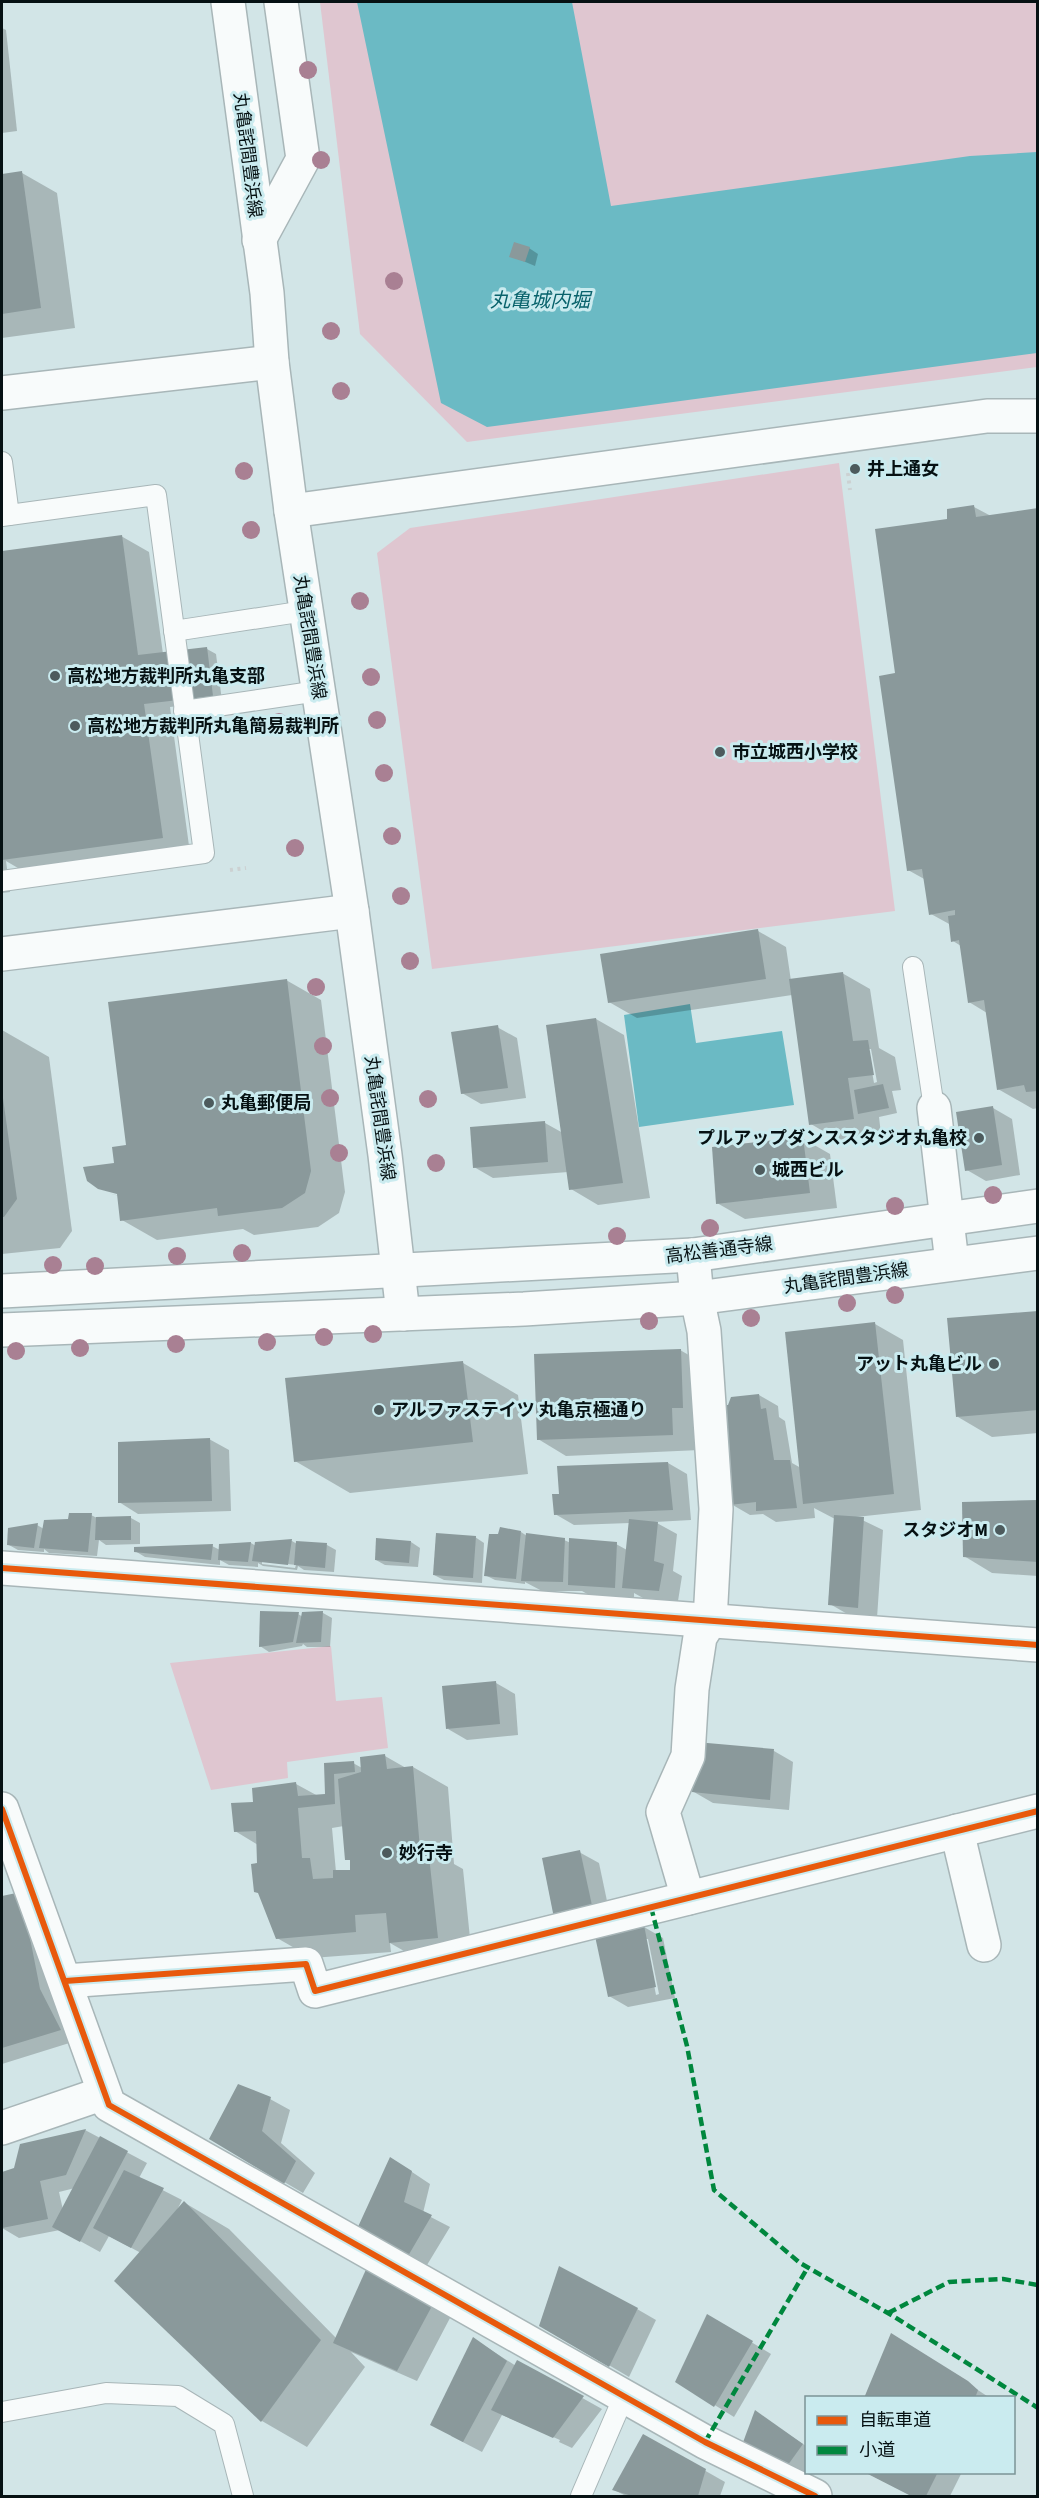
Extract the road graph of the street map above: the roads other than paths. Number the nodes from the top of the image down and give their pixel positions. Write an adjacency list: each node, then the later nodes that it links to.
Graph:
1 (228, 2): 3 (street, 丸亀詫間豊浜線)
2 (281, 2): 3 (street)
3 (259, 240): 4 (street, 丸亀詫間豊浜線)
4 (272, 362): 5 (street); 8 (street, 丸亀詫間豊浜線)
5 (2, 393)
6 (1038, 416): 8 (street)
7 (2, 462): 9 (lane)
8 (291, 511): 10 (street, 丸亀詫間豊浜線)
9 (5, 515): 11 (lane)
10 (306, 611): 11 (lane); 12 (street, 丸亀詫間豊浜線)
11 (174, 631): 13 (lane)
12 (318, 691): 13 (lane); 15 (street, 丸亀詫間豊浜線)
13 (184, 711): 14 (lane)
14 (2, 881)
15 (352, 911): 16 (street); 24 (street, 丸亀詫間豊浜線)
16 (2, 954)
17 (913, 967): 18 (lane)
18 (934, 1108): 20 (street)
19 (1038, 1206): 20 (street, 高松善通寺線)
20 (947, 1219): 22 (street, 高松善通寺線); 23 (street)
21 (1038, 1253): 23 (street, 丸亀詫間豊浜線)
22 (693, 1255): 24 (street, 高松善通寺線); 26 (street)
23 (952, 1263): 26 (street, 丸亀詫間豊浜線)
24 (399, 1271): 25 (street); 27 (street, 丸亀詫間豊浜線)
25 (2, 1291)
26 (697, 1298): 27 (street, 丸亀詫間豊浜線); 30 (street)
27 (403, 1314): 28 (street, 丸亀詫間豊浜線)
28 (2, 1330)
29 (2, 1568): 30 (street)
30 (710, 1621): 31 (street); 35 (street)
31 (1038, 1645)
32 (2, 1809): 37 (street)
33 (1038, 1811): 34 (street)
34 (957, 1830): 35 (street); 36 (street)
35 (688, 1898): 37 (street)
36 (984, 1945)
37 (65, 1980): 38 (street)
38 (104, 2093): 39 (street); 40 (street)
39 (2, 2128)
40 (624, 2396): 43 (lane); 44 (street)
41 (2, 2412): 42 (lane)
42 (243, 2496)
43 (581, 2496)
44 (815, 2496)

